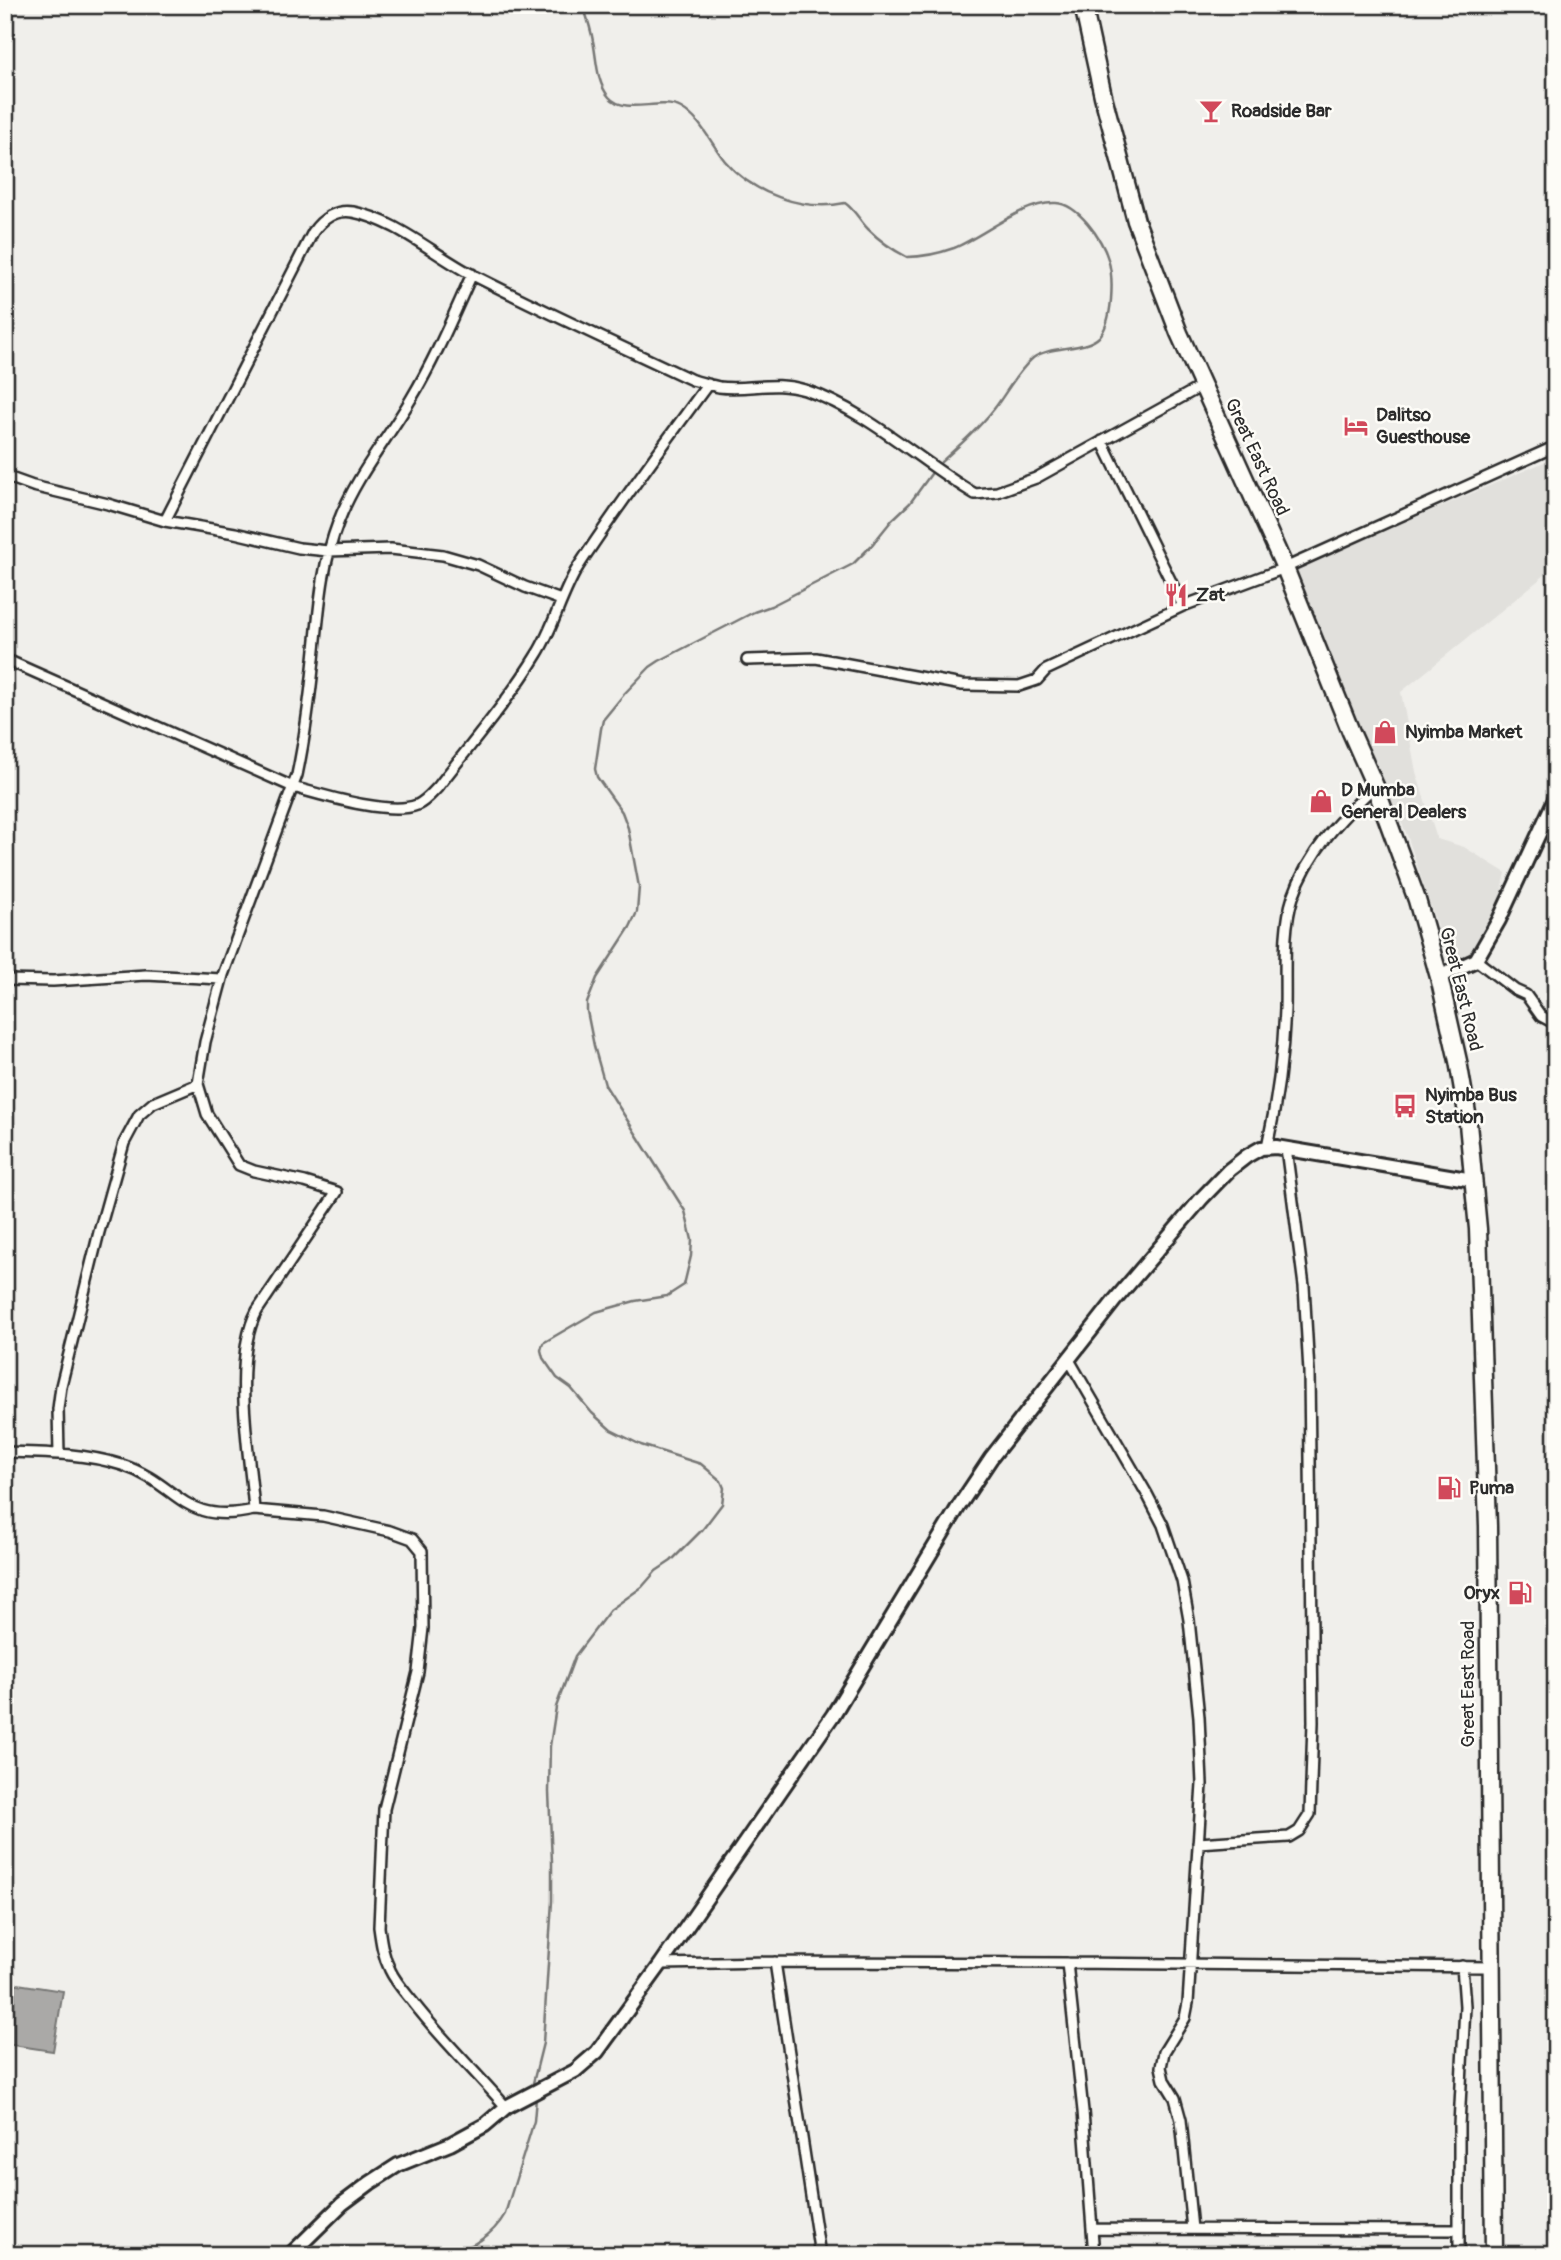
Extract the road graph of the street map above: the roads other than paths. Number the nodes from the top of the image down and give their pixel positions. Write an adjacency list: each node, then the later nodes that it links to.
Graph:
1 (1083, 5): 4 (highway, Great East Road)
2 (472, 274): 3 (street); 8 (street); 9 (street)
3 (708, 384): 5 (street); 11 (street)
4 (1202, 386): 5 (street); 10 (highway, Great East Road)
5 (1102, 441): 12 (street)
6 (1556, 446): 10 (street)
7 (5, 476): 8 (street)
8 (165, 521): 9 (street)
9 (328, 551): 11 (street); 16 (street)
10 (1285, 568): 12 (street); 15 (highway, Great East Road)
11 (561, 600): 16 (street)
12 (1183, 606): 14 (street)
13 (5, 659): 16 (street)
14 (747, 660)
15 (1375, 786): 19 (highway, Great East Road); 24 (street)
16 (293, 787): 20 (street)
17 (1556, 797): 18 (street)
18 (1476, 960): 19 (street); 22 (street)
19 (1439, 977): 26 (highway, Great East Road)
20 (221, 979): 21 (street); 23 (street)
21 (5, 980)
22 (1556, 1024)
23 (198, 1084): 29 (street); 30 (street)
24 (1267, 1147): 25 (street); 27 (street)
25 (1286, 1148): 26 (street); 31 (street)
26 (1474, 1180): 37 (highway, Great East Road)
27 (1068, 1358): 31 (street); 34 (street)
28 (5, 1452): 29 (street)
29 (59, 1454): 30 (street)
30 (254, 1510): 38 (street)
31 (1198, 1843): 35 (street)
32 (775, 1962): 33 (street); 34 (street); 43 (street)
33 (1067, 1962): 35 (street); 39 (street)
34 (661, 1964): 38 (street)
35 (1190, 1964): 36 (street); 40 (street)
36 (1462, 1966): 37 (street); 41 (street)
37 (1492, 1967): 46 (highway, Great East Road)
38 (506, 2108): 42 (street)
39 (1092, 2229): 40 (street); 44 (street)
40 (1192, 2229): 41 (street)
41 (1459, 2230): 45 (street)
42 (290, 2255)
43 (820, 2255)
44 (1094, 2255)
45 (1460, 2255)
46 (1494, 2255)

